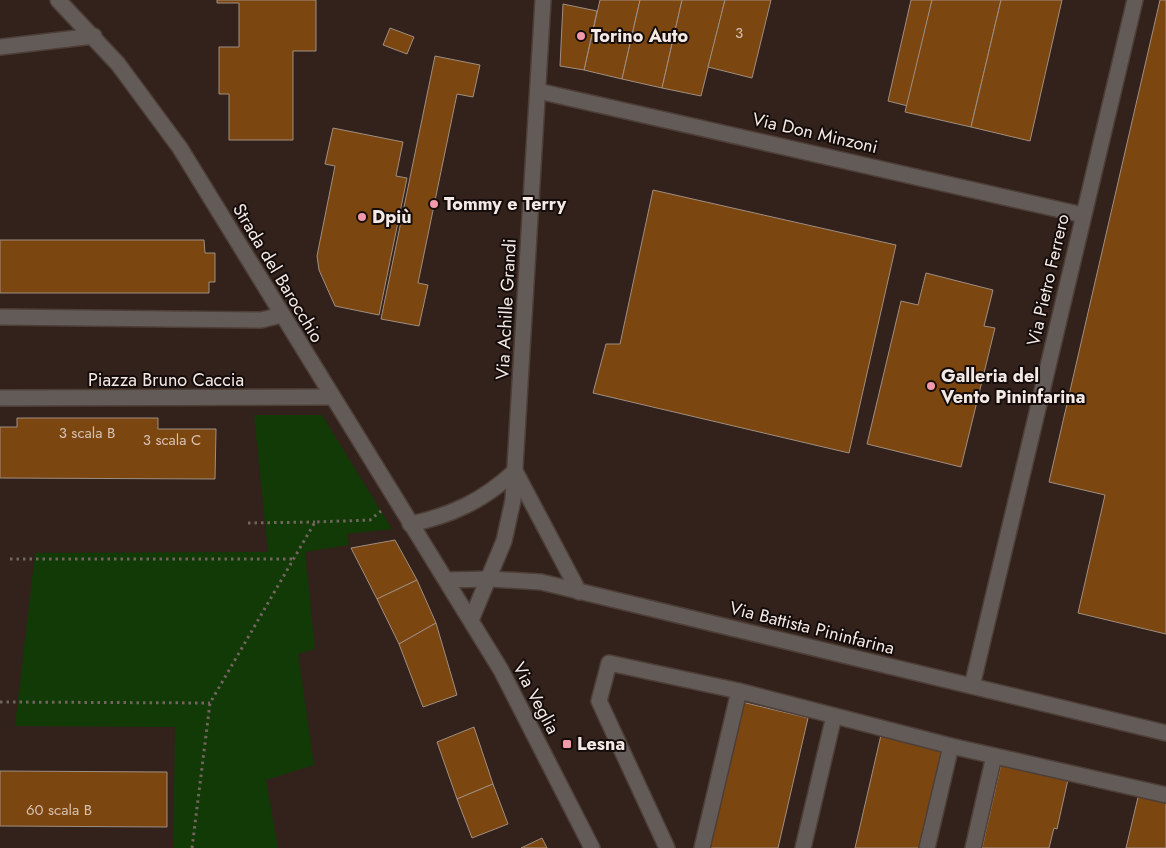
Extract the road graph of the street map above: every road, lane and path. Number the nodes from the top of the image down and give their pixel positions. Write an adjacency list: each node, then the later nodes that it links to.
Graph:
1 (58, 0): 4 (street, Strada del Barocchio)
2 (543, 0): 6 (street, Via Achille Grandi)
3 (1134, 0): 7 (street, Via Pietro Ferrero)
4 (94, 36): 5 (street); 8 (street, Strada del Barocchio)
5 (0, 47)
6 (538, 91): 7 (street, Via Don Minzoni); 12 (street, Via Achille Grandi)
7 (1083, 215): 23 (street, Via Pietro Ferrero)
8 (282, 315): 9 (street); 10 (street, Strada del Barocchio)
9 (0, 318)
10 (332, 397): 11 (street, Piazza Bruno Caccia); 13 (street, Strada del Barocchio)
11 (0, 398)
12 (515, 471): 16 (street); 19 (street, Via Achille Grandi); 21 (street)
13 (397, 502): 14 (path); 16 (street, Strada del Barocchio)
14 (315, 522): 15 (path); 18 (path)
15 (248, 524)
16 (410, 524): 20 (street, Strada del Barocchio)
17 (10, 559): 18 (path)
18 (294, 559): 26 (path)
19 (490, 579): 20 (street, Via Battista Pininfarina); 21 (street, Via Battista Pininfarina); 22 (street, Via Achille Grandi)
20 (446, 580): 22 (street, Via Veglia)
21 (579, 592): 23 (street, Via Battista Pininfarina)
22 (471, 620): 33 (street, Via Veglia)
23 (972, 686): 28 (street, Via Battista Pininfarina)
24 (739, 691): 27 (street); 34 (street); 35 (street)
25 (0, 702): 26 (path)
26 (210, 703): 32 (path)
27 (834, 716): 29 (street); 36 (street)
28 (1166, 733)
29 (950, 746): 30 (street); 37 (street)
30 (994, 756): 31 (street); 38 (street)
31 (1166, 795)
32 (192, 848)
33 (592, 848)
34 (667, 848)
35 (702, 848)
36 (803, 848)
37 (926, 848)
38 (973, 848)

